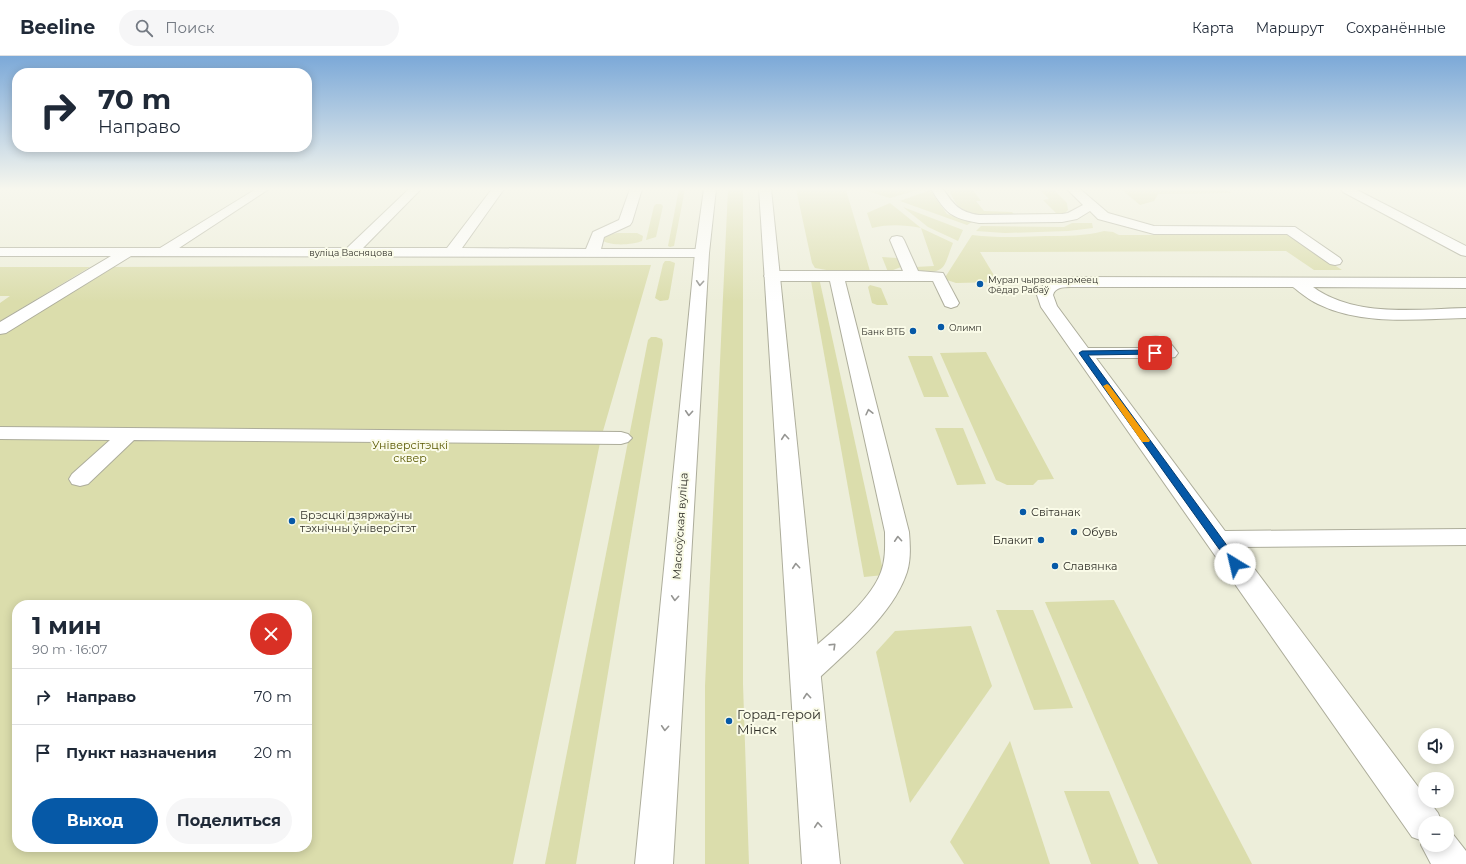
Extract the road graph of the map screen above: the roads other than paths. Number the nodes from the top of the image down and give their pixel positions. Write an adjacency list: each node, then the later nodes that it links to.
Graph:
1 (203, 227): 11 (main road)
2 (376, 227): 12 (main road)
3 (470, 227): 13 (main road)
4 (615, 227): 16 (main road)
5 (705, 227): 17 (main road, Маскоўская вуліца)
6 (768, 227): 19 (main road)
7 (1142, 227): 18 (main road)
8 (1419, 227): 14 (main road)
9 (897, 240): 20 (main road)
10 (0, 252): 15 (main road, вуліца Васняцова)
11 (163, 252): 12 (main road, вуліца Васняцова); 15 (main road, вуліца Васняцова)
12 (351, 252): 13 (main road, вуліца Васняцова)
13 (452, 252): 16 (main road, вуліца Васняцова)
14 (1466, 252)
15 (127, 253): 26 (main road)
16 (592, 253): 17 (main road, вуліца Васняцова)
17 (702, 253): 38 (main road, Маскоўская вуліца, one-way to 38)
18 (1335, 261)
19 (772, 276): 21 (main road); 35 (main road, one-way to 19)
20 (913, 276): 21 (main road); 24 (main road)
21 (836, 277): 35 (main road, one-way to 21)
22 (1296, 282): 23 (main road); 25 (main road); 28 (main road)
23 (1466, 283)
24 (951, 303)
25 (1466, 313)
26 (0, 329)
27 (1157, 341): 28 (main road)
28 (1082, 353): 34 (main road)
29 (0, 433): 30 (main road)
30 (129, 434): 31 (main road); 32 (main road)
31 (620, 438)
32 (80, 479)
33 (1466, 537): 34 (main road)
34 (1217, 539): 36 (main road)
35 (805, 673): 39 (main road, one-way to 35)
36 (1418, 816)
37 (1444, 852): 40 (main road)
38 (654, 864)
39 (821, 864)
40 (1453, 864)

